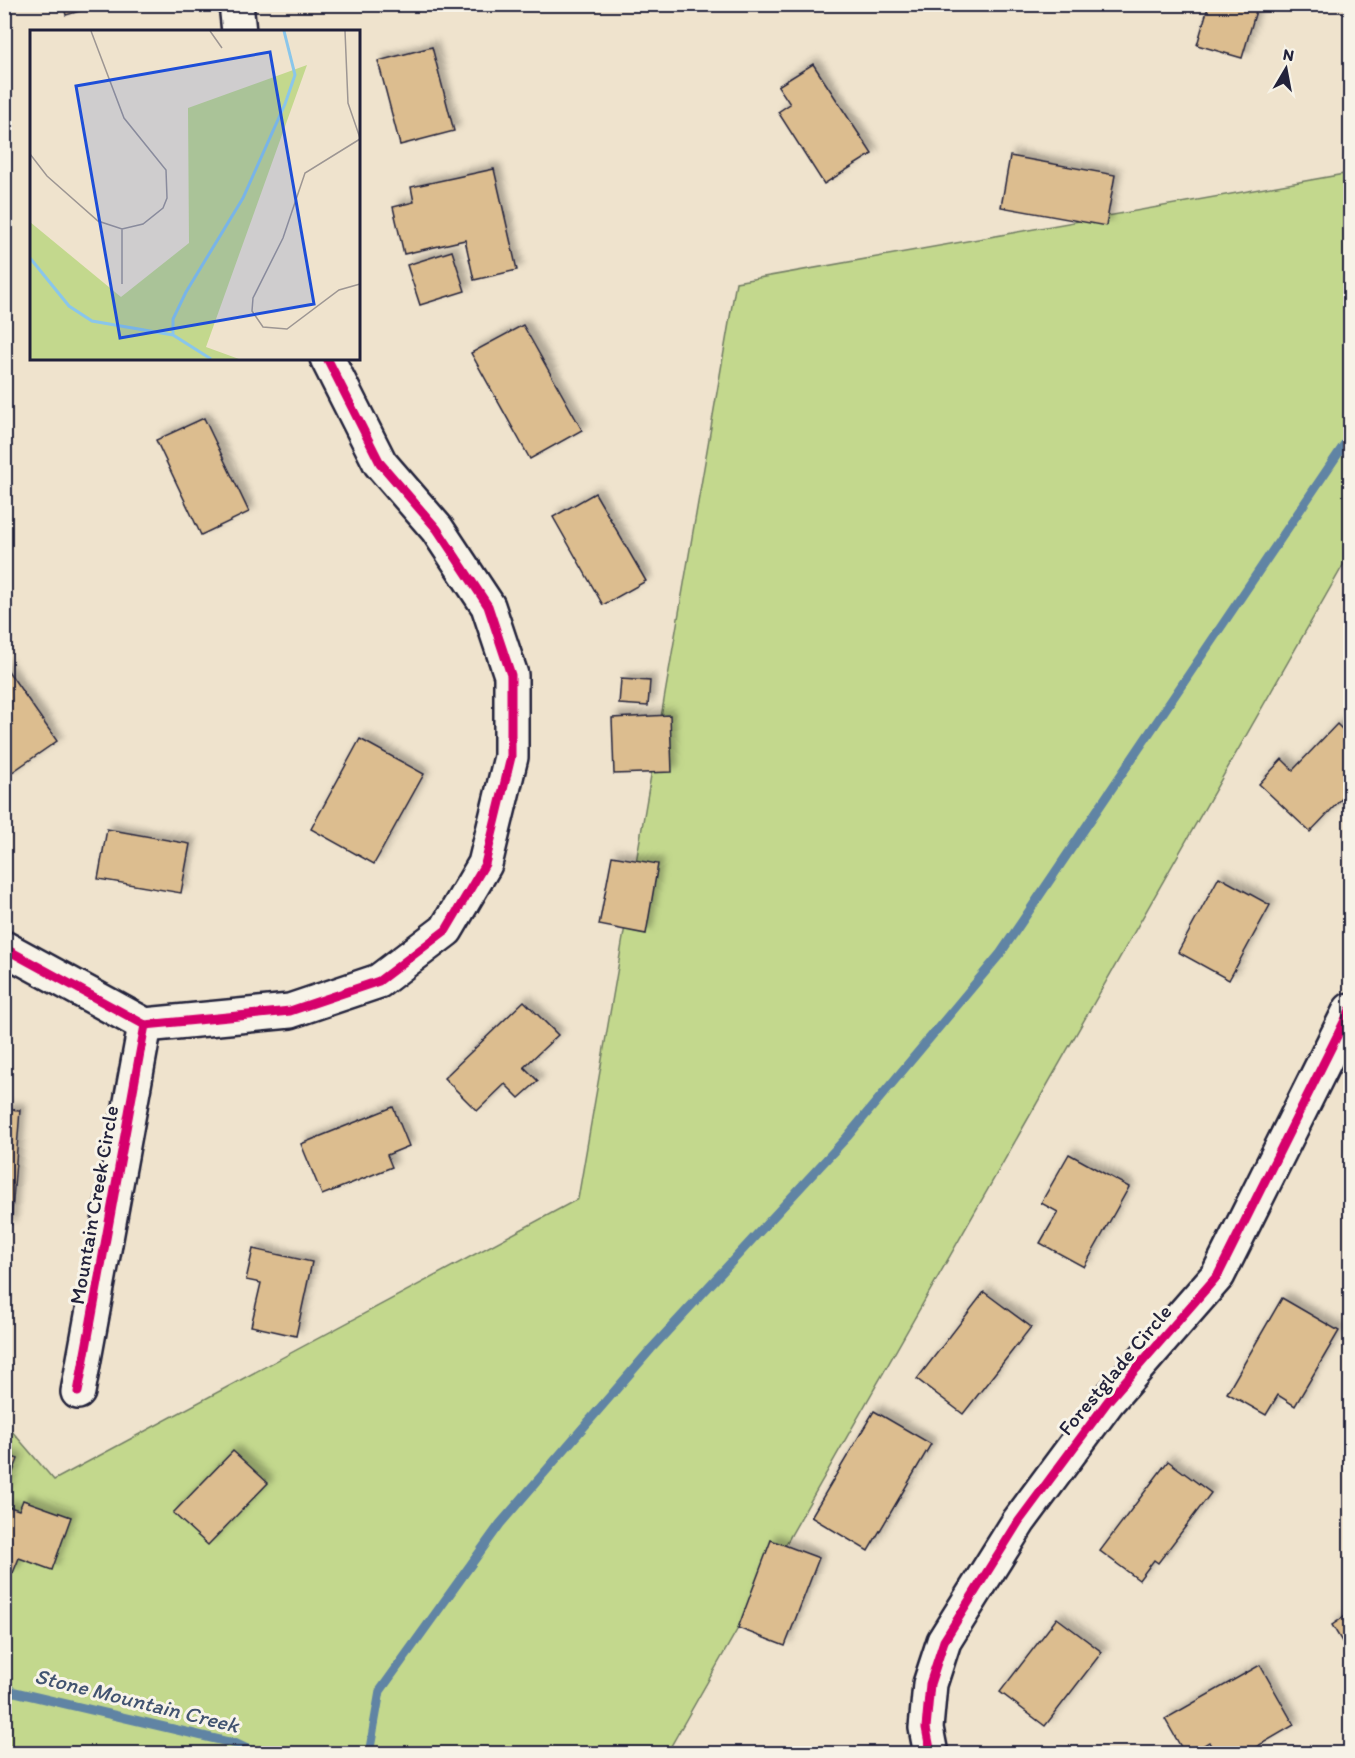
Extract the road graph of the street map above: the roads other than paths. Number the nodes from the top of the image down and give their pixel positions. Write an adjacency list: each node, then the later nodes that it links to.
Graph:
1 (236, 4): 2 (street)
2 (239, 30)
3 (328, 360): 6 (street)
4 (4, 948): 6 (street)
5 (1350, 1010): 8 (street, Forestglade Circle)
6 (145, 1025): 7 (street, Mountain Creek Circle)
7 (78, 1392)
8 (931, 1754)

